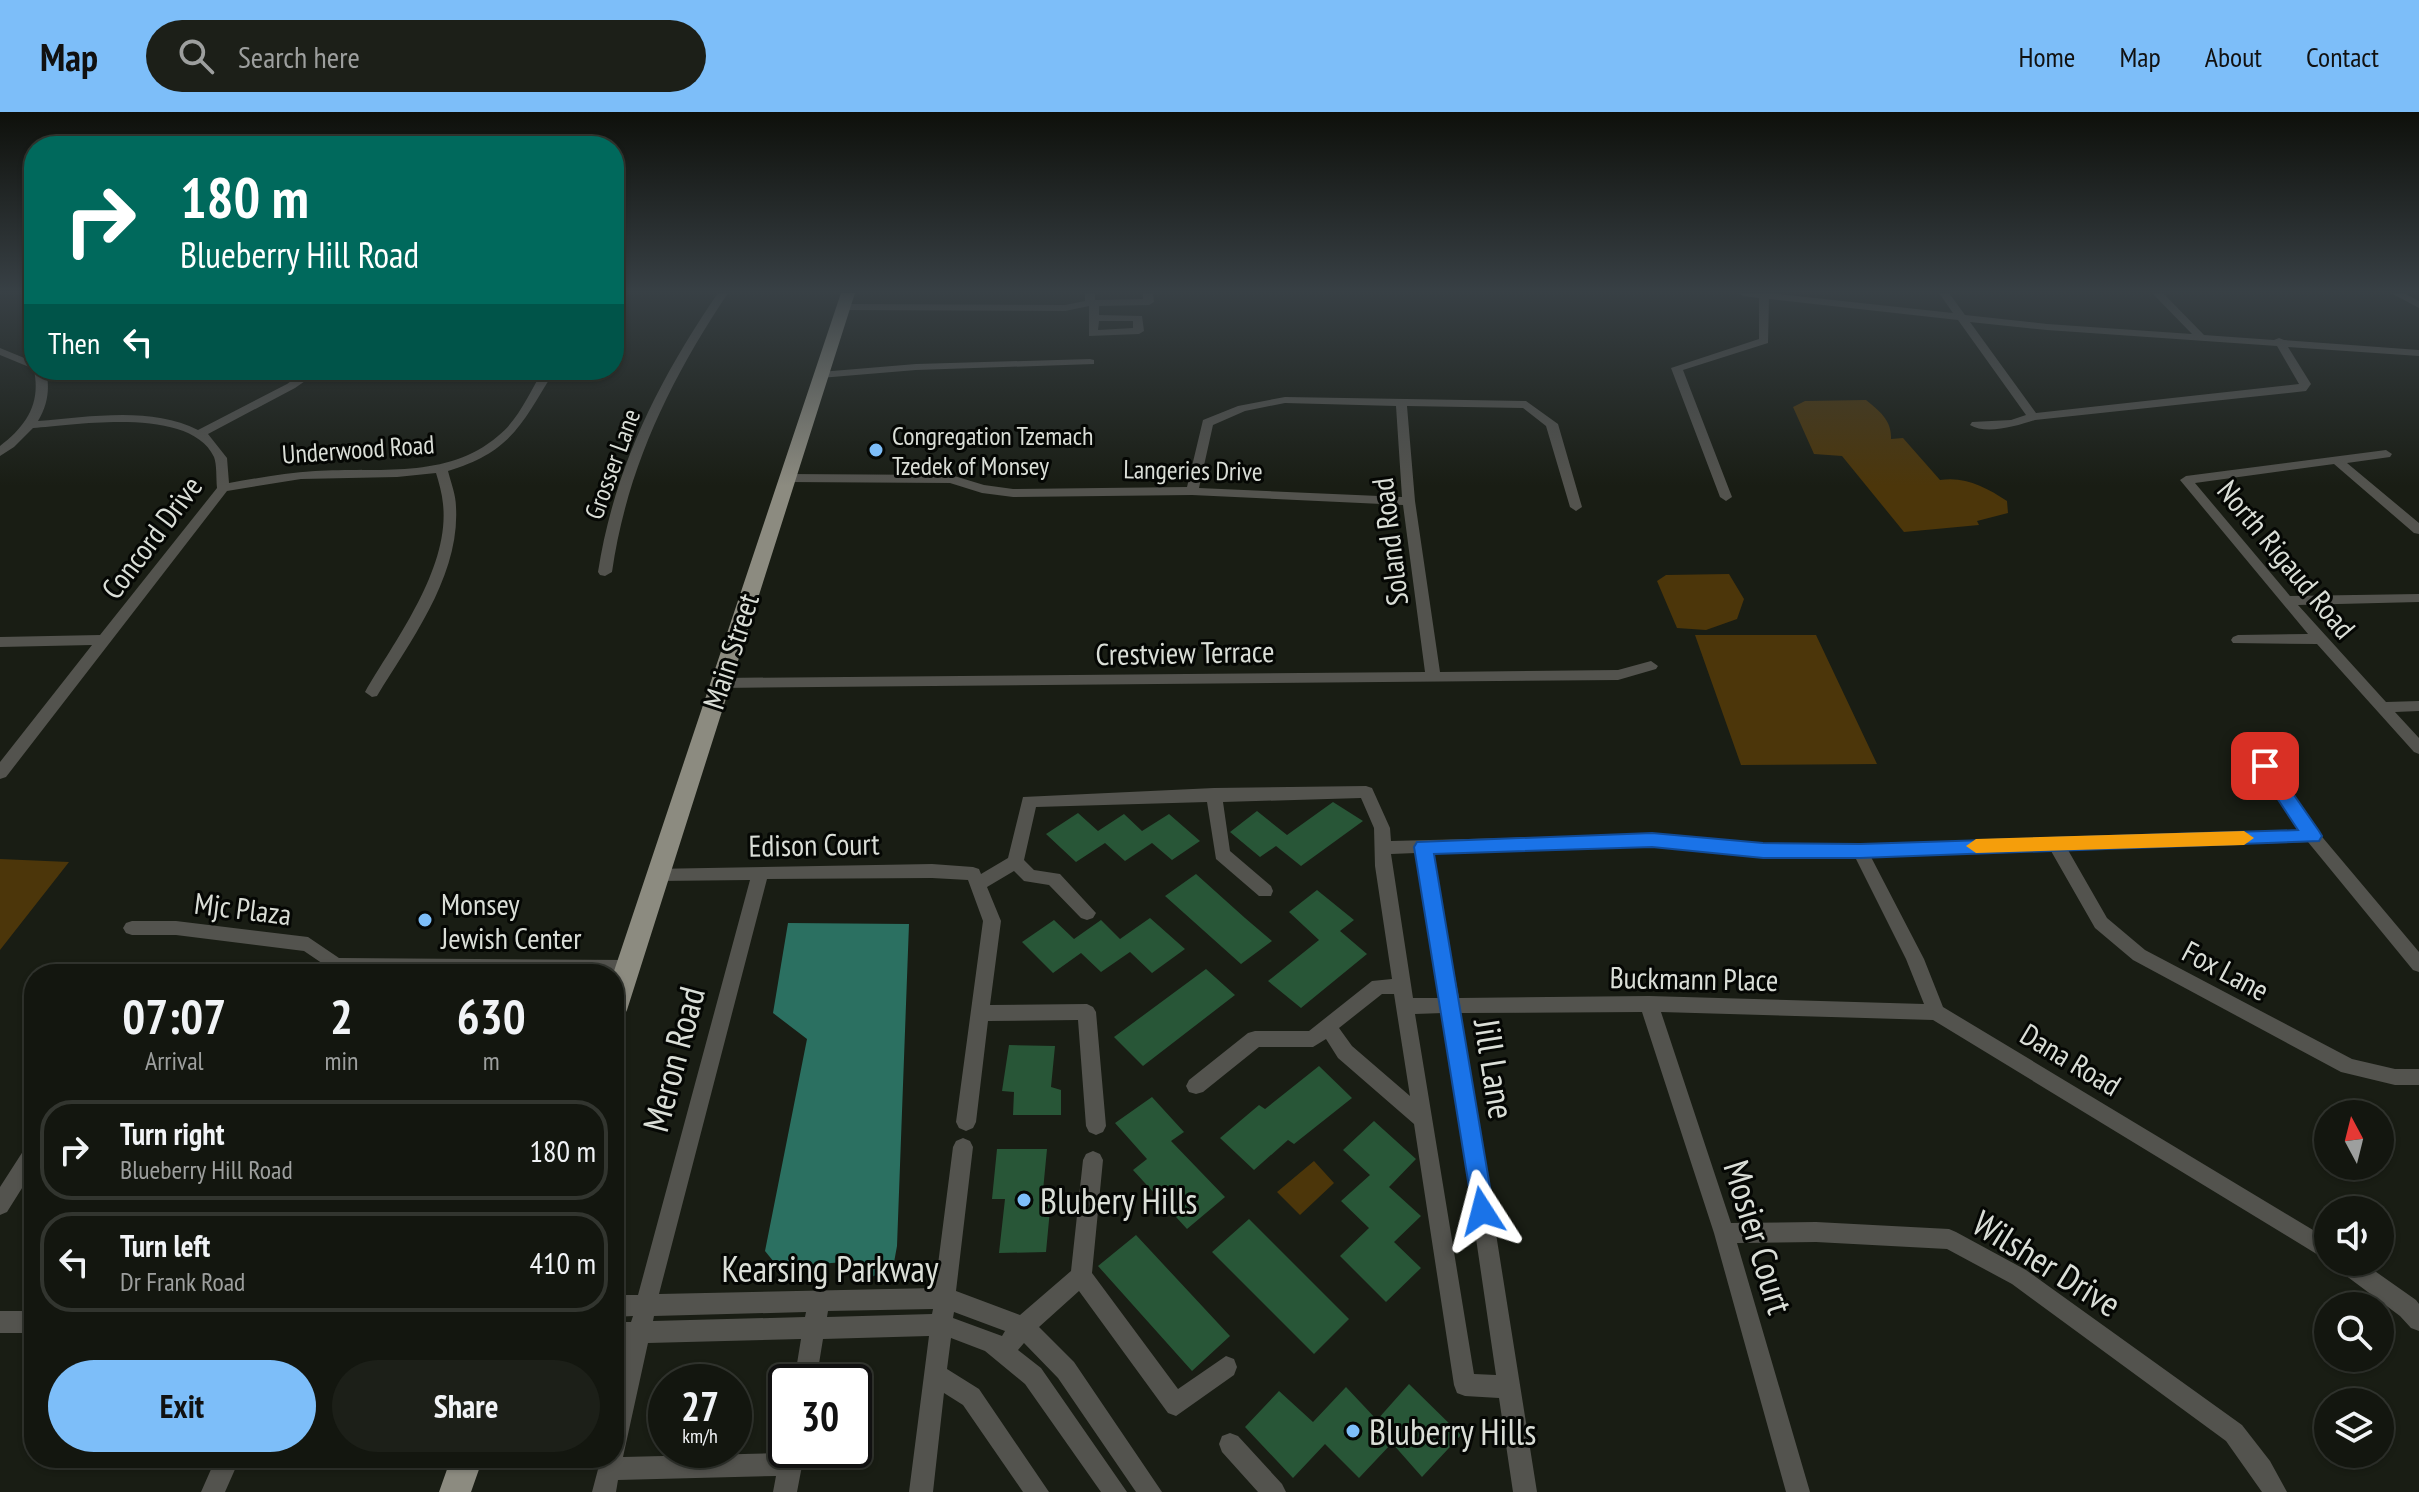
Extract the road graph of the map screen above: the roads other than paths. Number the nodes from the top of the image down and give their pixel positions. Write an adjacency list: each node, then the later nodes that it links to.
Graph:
1 (682, 357): 27 (street, Grosser Lane)
2 (826, 357): 7 (main road, Main Street)
3 (1711, 357): 23 (street)
4 (1991, 357): 12 (street)
5 (2289, 357): 12 (street)
6 (1090, 362): 7 (street)
7 (820, 375): 20 (main road, Main Street)
8 (43, 380): 13 (street)
9 (300, 380): 15 (street)
10 (543, 380): 19 (street, Underwood Road)
11 (1401, 401): 22 (street); 24 (street, Soland Road); 25 (street)
12 (2033, 417): 14 (street)
13 (31, 425): 15 (street, Concord Drive); 16 (street)
14 (1976, 425)
15 (201, 433): 21 (street, Concord Drive)
16 (0, 452)
17 (2386, 454): 18 (street, North Rigaud Road)
18 (2336, 460): 26 (street); 29 (street, North Rigaud Road)
19 (441, 468): 21 (street, Underwood Road); 37 (street)
20 (787, 478): 22 (street, Langeries Drive); 36 (main road, Main Street)
21 (223, 488): 31 (street, Concord Drive)
22 (1192, 491): 24 (street, Langeries Drive)
23 (1726, 497)
24 (1409, 501): 35 (street, Soland Road)
25 (1576, 507)
26 (2419, 530)
27 (605, 572)
28 (2419, 598): 29 (street)
29 (2286, 601): 30 (street, North Rigaud Road)
30 (2319, 639): 32 (street); 39 (street, North Rigaud Road)
31 (105, 640): 33 (street); 42 (street, Concord Drive)
32 (2238, 640)
33 (0, 642)
34 (1651, 666): 35 (street, Crestview Terrace)
35 (1433, 676): 36 (street, Crestview Terrace)
36 (719, 683): 51 (main road, Main Street)
37 (372, 692)
38 (2419, 706): 39 (street)
39 (2380, 707): 40 (street, North Rigaud Road)
40 (2419, 748)
41 (2265, 766): 44 (street)
42 (4, 770)
43 (1214, 794): 47 (street); 49 (street); 53 (street)
44 (2312, 836): 45 (street); 56 (street)
45 (2055, 843): 48 (street); 67 (street, Fox Lane)
46 (1423, 847): 47 (street); 48 (street); 63 (street, Jill Lane)
47 (1383, 848): 61 (street)
48 (1860, 851): 64 (street)
49 (1015, 862): 52 (street); 54 (street)
50 (760, 873): 51 (street, Edison Court); 52 (street, Edison Court); 82 (street, Meron Road)
51 (657, 874): 59 (main road, Main Street)
52 (975, 879): 65 (street)
53 (1265, 891)
54 (1087, 913)
55 (132, 928): 57 (street, Mjc Plaza)
56 (2418, 961)
57 (334, 964)
58 (624, 967): 59 (street, Mjc Plaza)
59 (628, 967): 60 (main road, Main Street)
60 (624, 979)
61 (1405, 996): 63 (street, Buckmann Place); 66 (street, Buckmann Place); 69 (street)
62 (1649, 1004): 63 (street, Buckmann Place); 64 (street, Buckmann Place); 76 (street, Mosier Court)
63 (1451, 1005): 96 (street, Jill Lane)
64 (1936, 1012): 77 (street, Dana Road)
65 (980, 1013): 70 (street); 71 (street)
66 (1328, 1027): 68 (street); 69 (street)
67 (2419, 1077)
68 (1196, 1086)
69 (1423, 1120): 96 (street)
70 (966, 1122)
71 (1096, 1126)
72 (963, 1147): 80 (street)
73 (1093, 1160): 78 (street)
74 (24, 1167): 75 (street)
75 (0, 1205)
76 (1724, 1233): 113 (street, Mosier Court); 114 (street, Wilsher Drive)
77 (2314, 1242)
78 (1081, 1276): 88 (street); 94 (street)
79 (2363, 1276): 84 (street)
80 (946, 1298): 81 (street, Kearsing Parkway); 87 (street); 88 (street, Kearsing Parkway)
81 (819, 1301): 82 (street, Kearsing Parkway); 89 (street)
82 (646, 1304): 83 (street, Kearsing Parkway); 90 (street, Meron Road)
83 (624, 1305)
84 (2419, 1320)
85 (0, 1322): 86 (street)
86 (24, 1322)
87 (943, 1325): 89 (street, Kearsing Parkway); 92 (street, Kearsing Parkway); 95 (street)
88 (1023, 1327): 92 (street); 110 (street, Kearsing Parkway)
89 (815, 1328): 90 (street, Kearsing Parkway); 93 (street)
90 (641, 1332): 91 (street, Kearsing Parkway); 97 (street, Meron Road)
91 (624, 1333)
92 (1004, 1350): 109 (street, Kearsing Parkway)
93 (808, 1364)
94 (1226, 1367)
95 (937, 1375): 107 (street); 108 (street)
96 (1509, 1387): 112 (street, Jill Lane)
97 (624, 1406)
98 (1230, 1444): 111 (street)
99 (768, 1458): 100 (street)
100 (624, 1466)
101 (224, 1468): 104 (street)
102 (463, 1468): 105 (main road)
103 (789, 1468): 106 (street)
104 (213, 1492)
105 (455, 1492)
106 (785, 1492)
107 (921, 1492)
108 (1037, 1492)
109 (1115, 1492)
110 (1150, 1492)
111 (1274, 1492)
112 (1525, 1492)
113 (1798, 1492)
114 (2275, 1492)

